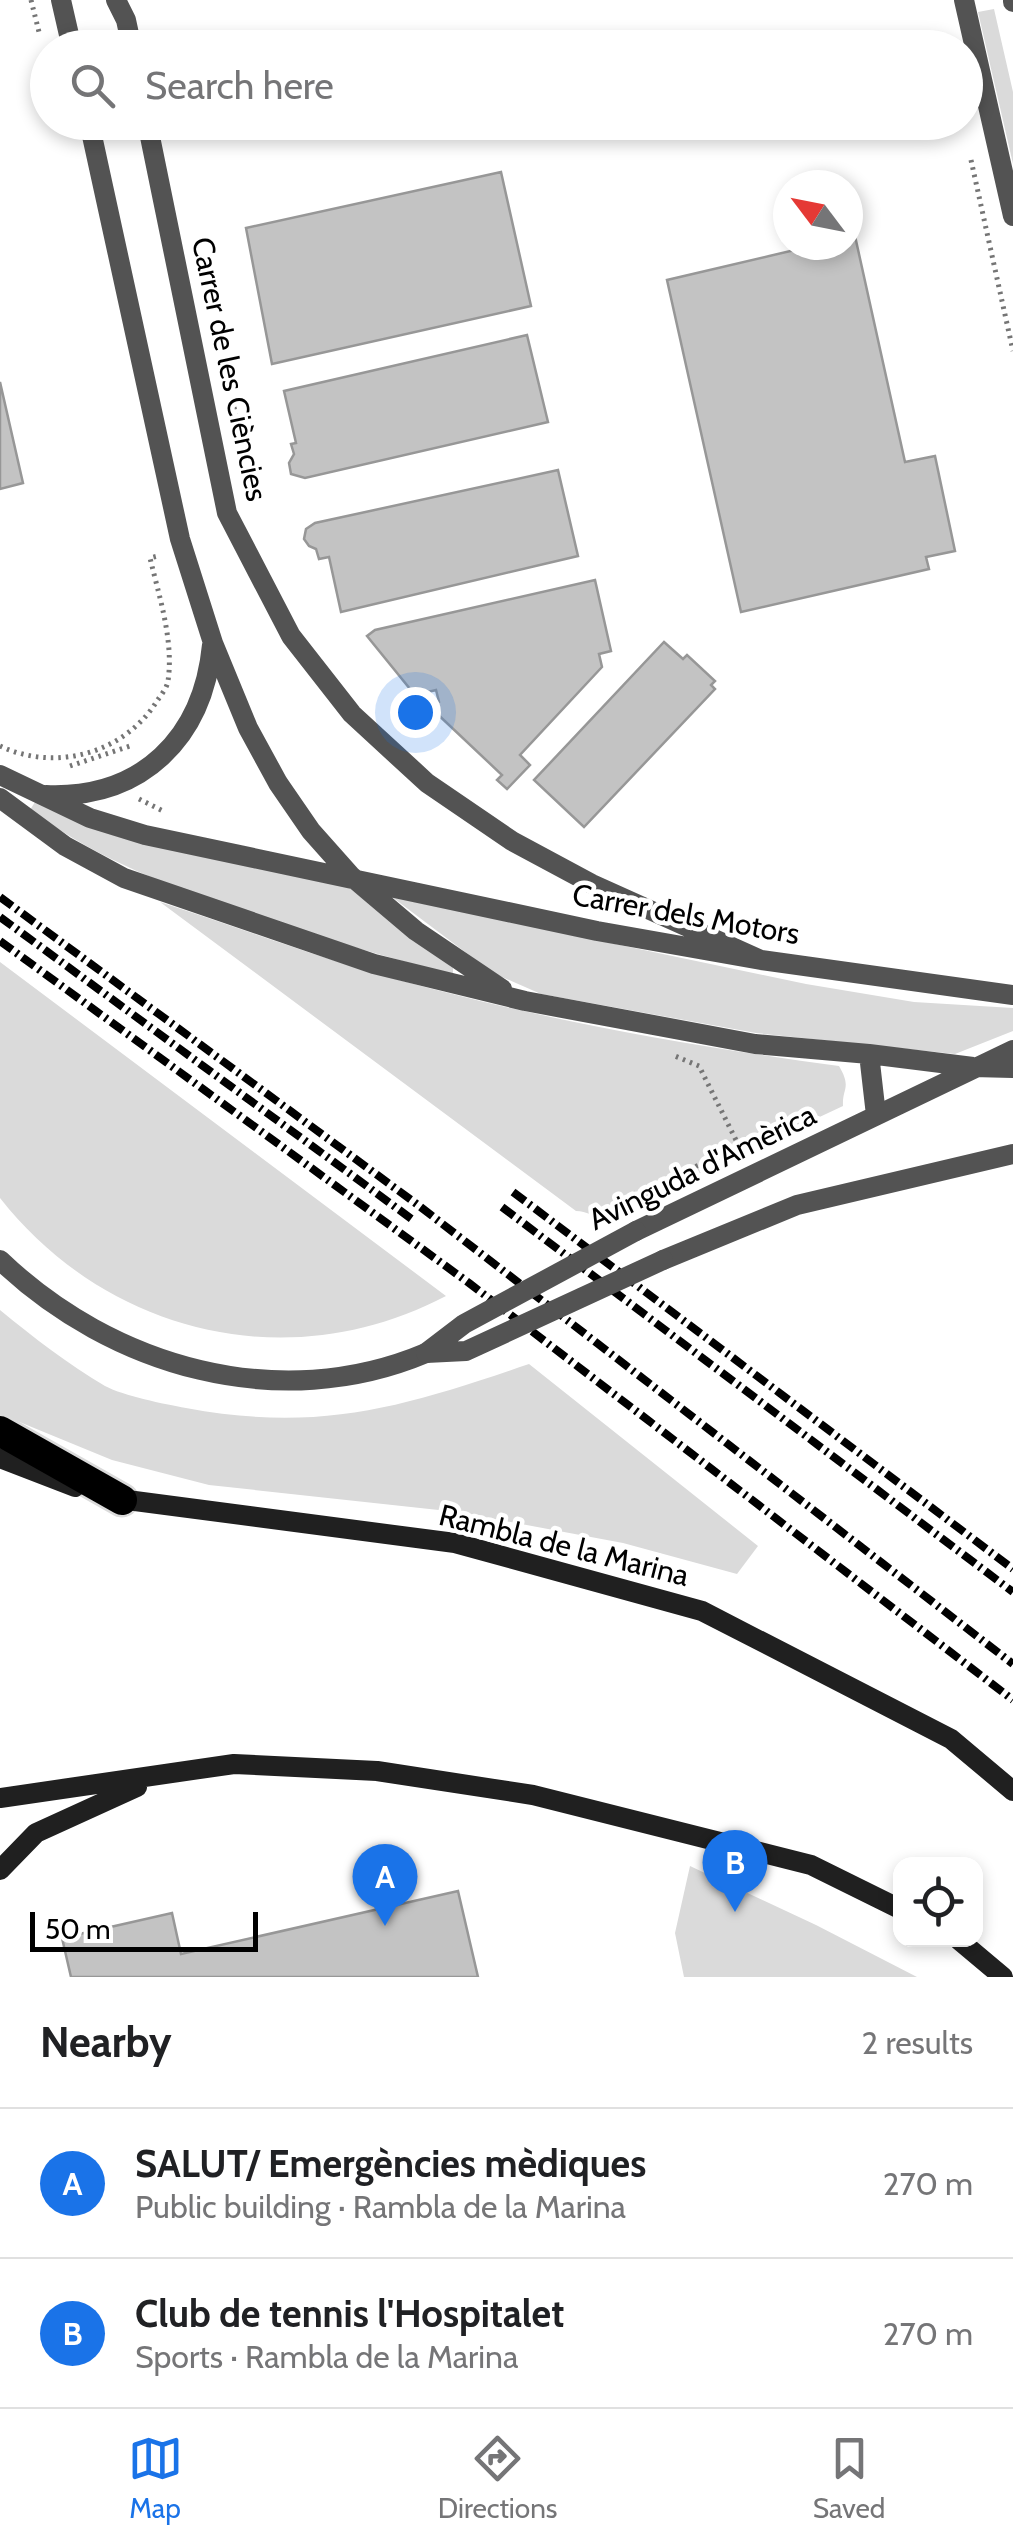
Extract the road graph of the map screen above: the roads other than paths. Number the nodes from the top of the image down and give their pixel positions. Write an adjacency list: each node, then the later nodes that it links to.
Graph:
1 (61, 0): 4 (street)
2 (116, 0): 5 (street)
3 (964, 0): 6 (street)
4 (68, 30)
5 (128, 30)
6 (971, 30)
7 (983, 84): 10 (street)
8 (93, 140): 11 (street)
9 (151, 140): 16 (street, Carrer de les Ciències)
10 (1013, 216)
11 (212, 643): 13 (street); 15 (street)
12 (0, 775): 13 (street, Carrer dels Motors)
13 (38, 794): 15 (street, Carrer dels Motors)
14 (0, 798): 18 (street, Carrer dels Motors)
15 (351, 876): 16 (street, Carrer dels Motors); 18 (street, Carrer dels Motors)
16 (761, 960): 17 (street, Carrer dels Motors)
17 (1013, 995)
18 (525, 1001): 20 (street, Carrer dels Motors)
19 (1013, 1050): 21 (street, Avinguda d'Amèrica)
20 (869, 1054): 21 (street, Carrer dels Motors); 23 (street)
21 (973, 1068): 22 (street, Carrer dels Motors); 23 (street, Avinguda d'Amèrica)
22 (1013, 1068)
23 (876, 1115): 26 (street, Avinguda d'Amèrica, bridge)
24 (1013, 1154): 26 (street, Avinguda d'Amèrica, bridge)
25 (0, 1260): 26 (street, Avinguda d'Amèrica)
26 (426, 1353)
27 (0, 1431): 29 (highway)
28 (0, 1458): 29 (street, Rambla de la Marina)
29 (122, 1500): 31 (street, Rambla de la Marina)
30 (164, 1776): 32 (street); 33 (street); 34 (street)
31 (1013, 1791)
32 (0, 1798)
33 (0, 1870)
34 (893, 1906)
35 (967, 1947): 36 (street)
36 (1004, 1977)

